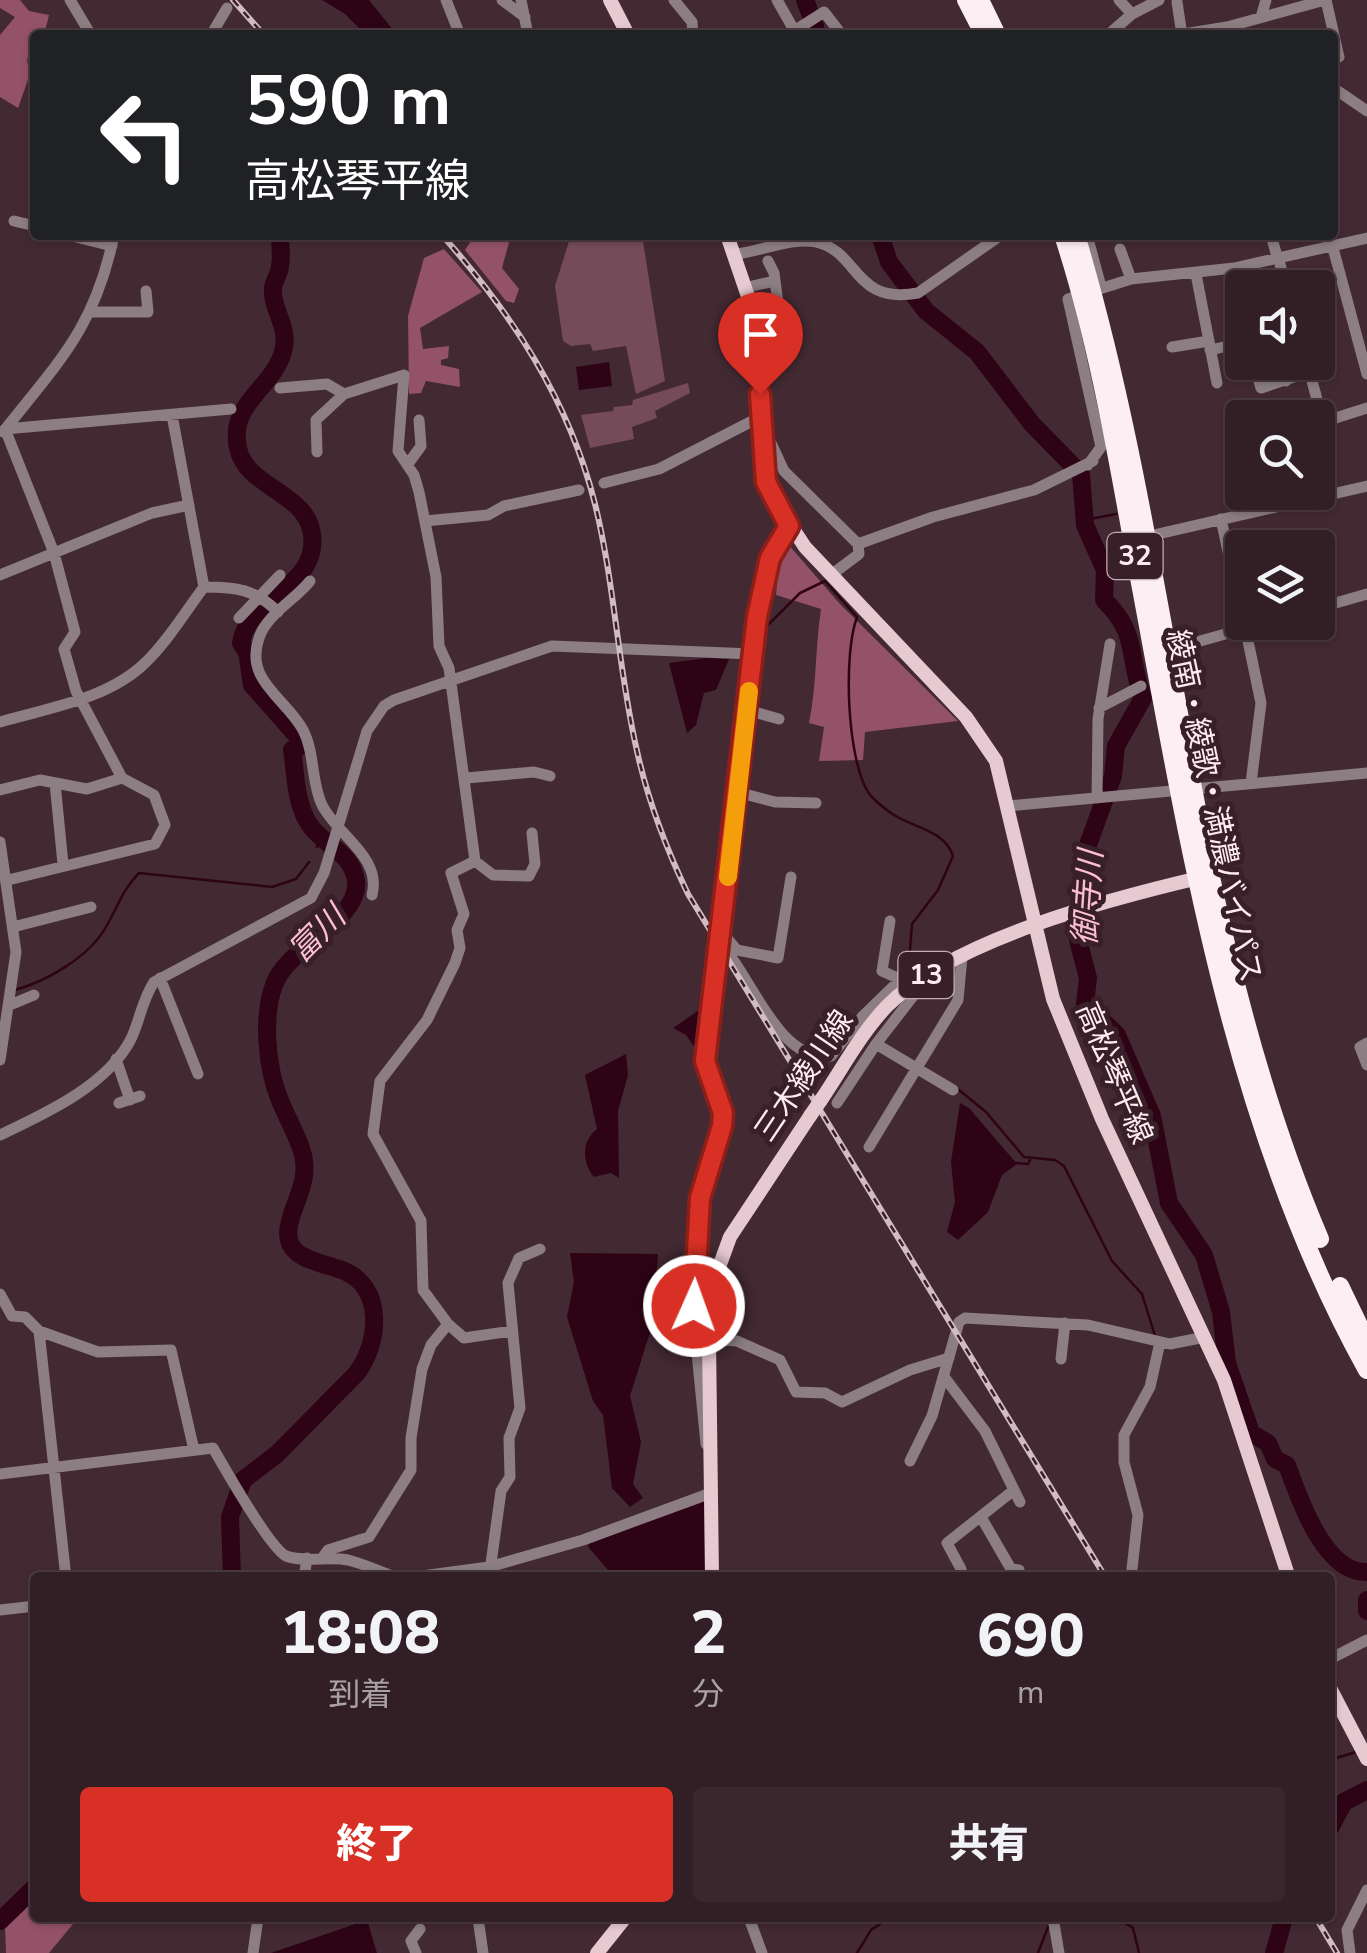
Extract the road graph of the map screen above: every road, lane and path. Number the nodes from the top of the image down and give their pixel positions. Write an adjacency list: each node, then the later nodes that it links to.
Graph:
1 (70, 0): 20 (street)
2 (446, 0): 22 (street)
3 (502, 0): 18 (street)
4 (610, 0): 24 (main road)
5 (674, 0): 25 (street)
6 (778, 0): 26 (street)
7 (966, 0): 29 (highway)
8 (980, 0): 30 (highway)
9 (1120, 0): 17 (street)
10 (1159, 0): 17 (street)
11 (1266, 0): 19 (street)
12 (1326, 0): 19 (street); 34 (street)
13 (525, 1): 18 (street)
14 (1177, 2): 32 (street)
15 (228, 8): 21 (street)
16 (818, 13): 27 (street); 28 (street)
17 (1132, 14): 31 (street)
18 (525, 17): 23 (street)
19 (1261, 17): 33 (street)
20 (87, 30)
21 (214, 30)
22 (458, 30)
23 (527, 30)
24 (625, 30)
25 (693, 30)
26 (790, 30)
27 (795, 30)
28 (837, 30)
29 (981, 30)
30 (995, 30)
31 (1114, 30)
32 (1180, 30)
33 (1230, 30)
34 (1332, 30)
35 (1338, 92): 36 (street)
36 (1367, 111)
37 (14, 221): 38 (street)
38 (30, 225)
39 (1367, 238): 48 (street)
40 (730, 240): 49 (main road, 高松琴平線)
41 (993, 240): 49 (street)
42 (1066, 240): 61 (highway, 綾南・綾歌・満濃バイパス / 32)
43 (1077, 240): 61 (highway, 綾南・綾歌・満濃バイパス / 32)
44 (1087, 240): 61 (street)
45 (1272, 240): 50 (street)
46 (113, 241): 62 (street)
47 (1120, 248): 57 (street)
48 (1333, 248): 50 (street); 67 (street)
49 (737, 254): 59 (main road, 高松琴平線)
50 (1278, 260): 52 (street); 55 (street)
51 (768, 261): 58 (street)
52 (1256, 264): 53 (street); 54 (street)
53 (1234, 268): 56 (street)
54 (1257, 270)
55 (1281, 270)
56 (1196, 274): 57 (street); 65 (street)
57 (1131, 279): 61 (street)
58 (775, 280): 59 (street); 63 (street)
59 (748, 287): 63 (main road, 高松琴平線)
60 (146, 290): 62 (street)
61 (1091, 290): 82 (highway, 綾南・綾歌・満濃バイパス / 32); 85 (street); 94 (highway, 綾南・綾歌・満濃バイパス / 32)
62 (92, 312): 80 (street)
63 (759, 343): 78 (main road, 高松琴平線)
64 (1225, 345): 65 (street)
65 (1209, 346): 66 (street); 72 (street)
66 (1172, 347)
67 (1365, 355): 68 (street)
68 (1367, 374)
69 (1259, 380): 70 (street)
70 (1286, 380)
71 (1311, 380): 75 (street)
72 (1216, 383)
73 (280, 388): 74 (street)
74 (344, 394): 83 (street); 84 (street)
75 (1367, 408)
76 (231, 409): 77 (street)
77 (172, 415): 80 (street); 89 (street)
78 (760, 417): 81 (main road, 高松琴平線); 86 (street)
79 (418, 420): 84 (street)
80 (3, 432): 96 (street)
81 (761, 440): 92 (main road, 高松琴平線); 95 (street)
82 (1115, 448): 85 (street); 110 (highway, 綾南・綾歌・満濃バイパス / 32)
83 (317, 452)
84 (408, 464): 90 (street)
85 (1082, 468): 95 (street)
86 (604, 483)
87 (1367, 486): 91 (street)
88 (579, 490): 90 (street)
89 (189, 505): 96 (street); 101 (street)
90 (424, 521): 112 (street)
91 (1222, 522): 93 (street); 94 (street)
92 (789, 526): 99 (main road, 高松琴平線); 111 (street)
93 (1225, 536)
94 (1145, 537): 110 (highway, 綾南・綾歌・満濃バイパス / 32)
95 (858, 544): 99 (street)
96 (54, 552): 98 (street); 114 (street)
97 (280, 574): 103 (street)
98 (0, 575)
99 (831, 575): 130 (main road, 高松琴平線)
100 (310, 581): 105 (street)
101 (204, 587): 103 (street); 114 (street)
102 (1367, 594): 104 (street)
103 (262, 596): 105 (street); 106 (street)
104 (1335, 603)
105 (277, 611): 131 (street)
106 (239, 618)
107 (1225, 630): 110 (street)
108 (1248, 640): 124 (street)
109 (1110, 644): 115 (street)
110 (1161, 652): 125 (highway, 綾南・綾歌・満濃バイパス / 32)
111 (753, 654): 112 (street); 116 (street)
112 (451, 681): 122 (street); 131 (street)
113 (1139, 688): 115 (street)
114 (80, 699): 118 (street); 121 (street)
115 (1099, 708): 128 (street)
116 (747, 710): 117 (street); 127 (street)
117 (779, 719)
118 (0, 722)
119 (1367, 772): 124 (street)
120 (550, 776): 122 (street)
121 (122, 778): 123 (street); 135 (street)
122 (466, 778): 134 (street)
123 (56, 783): 126 (street); 135 (street)
124 (1251, 783): 125 (street)
125 (1186, 789): 128 (street); 137 (highway, 綾南・綾歌・満濃バイパス / 32)
126 (0, 790)
127 (737, 792): 129 (street); 144 (street)
128 (1102, 797): 130 (street)
129 (816, 803)
130 (1008, 806): 142 (main road, 高松琴平線)
131 (337, 827): 139 (street); 146 (street)
132 (532, 832): 134 (street)
133 (0, 842): 138 (street)
134 (475, 861): 169 (street)
135 (64, 864): 138 (street)
136 (791, 877): 144 (street)
137 (1205, 877): 142 (main road, 三木綾川線 / 13); 175 (highway, 綾南・綾歌・満濃バイパス / 32); 179 (highway, 綾南・綾歌・満濃バイパス / 32)
138 (5, 885): 143 (street)
139 (372, 895)
140 (91, 907): 143 (street)
141 (890, 921): 147 (street)
142 (1036, 926): 145 (main road, 三木綾川線 / 13); 172 (main road, 高松琴平線)
143 (13, 927): 148 (street)
144 (721, 938): 154 (street); 165 (street)
145 (962, 957): 147 (main road, 三木綾川線 / 13); 156 (street)
146 (160, 978): 152 (street); 157 (street)
147 (907, 984): 151 (street); 154 (street); 166 (main road, 三木綾川線 / 13, bridge)
148 (12, 996): 149 (street); 153 (street)
149 (34, 996)
150 (1367, 1042): 155 (street)
151 (876, 1044): 154 (street); 156 (street)
152 (116, 1059): 159 (street); 161 (street)
153 (0, 1060)
154 (845, 1064): 160 (street)
155 (1367, 1065)
156 (916, 1068): 158 (street); 162 (street)
157 (198, 1074)
158 (953, 1090)
159 (130, 1100)
160 (837, 1103)
161 (0, 1135)
162 (869, 1147)
163 (540, 1249): 171 (street)
164 (0, 1294): 167 (street)
165 (694, 1306): 166 (street); 178 (street); 183 (street)
166 (710, 1312): 173 (main road, 三木綾川線 / 13)
167 (6, 1317): 170 (street)
168 (1066, 1323): 174 (street); 176 (street); 177 (street)
169 (448, 1324): 171 (street); 189 (street)
170 (39, 1330): 181 (street); 184 (street)
171 (512, 1330): 195 (street)
172 (1206, 1337): 174 (street); 198 (main road, 高松琴平線)
173 (708, 1338): 176 (street); 178 (main road, 三木綾川線 / 13)
174 (1156, 1341): 197 (street)
175 (1367, 1342)
176 (949, 1358): 180 (street)
177 (1061, 1359)
178 (709, 1365): 183 (main road, 三木綾川線 / 13)
179 (1367, 1370)
180 (945, 1378): 182 (street); 187 (street)
181 (194, 1450): 184 (street); 188 (street)
182 (910, 1461)
183 (711, 1467): 186 (main road, 三木綾川線 / 13)
184 (54, 1468): 185 (street); 192 (street)
185 (0, 1474)
186 (711, 1493): 195 (street); 196 (main road, 三木綾川線 / 13)
187 (982, 1517): 190 (street); 191 (street)
188 (307, 1558): 189 (street); 193 (street)
189 (323, 1558): 194 (street)
190 (961, 1569)
191 (1020, 1570)
192 (65, 1572)
193 (305, 1572)
194 (385, 1572)
195 (489, 1572)
196 (712, 1572)
197 (1132, 1572)
198 (1287, 1572)
199 (30, 1607): 200 (street)
200 (0, 1610)
201 (1367, 1640): 202 (street)
202 (1335, 1656)
203 (1335, 1698): 204 (main road)
204 (1367, 1759)
205 (1367, 1890): 218 (street)
206 (257, 1922): 212 (street)
207 (479, 1922): 214 (street)
208 (622, 1922): 215 (main road)
209 (750, 1922): 216 (street)
210 (1054, 1922): 217 (street)
211 (420, 1929): 213 (street)
212 (253, 1953)
213 (416, 1953)
214 (483, 1953)
215 (597, 1953)
216 (762, 1953)
217 (1059, 1953)
218 (1350, 1953)

